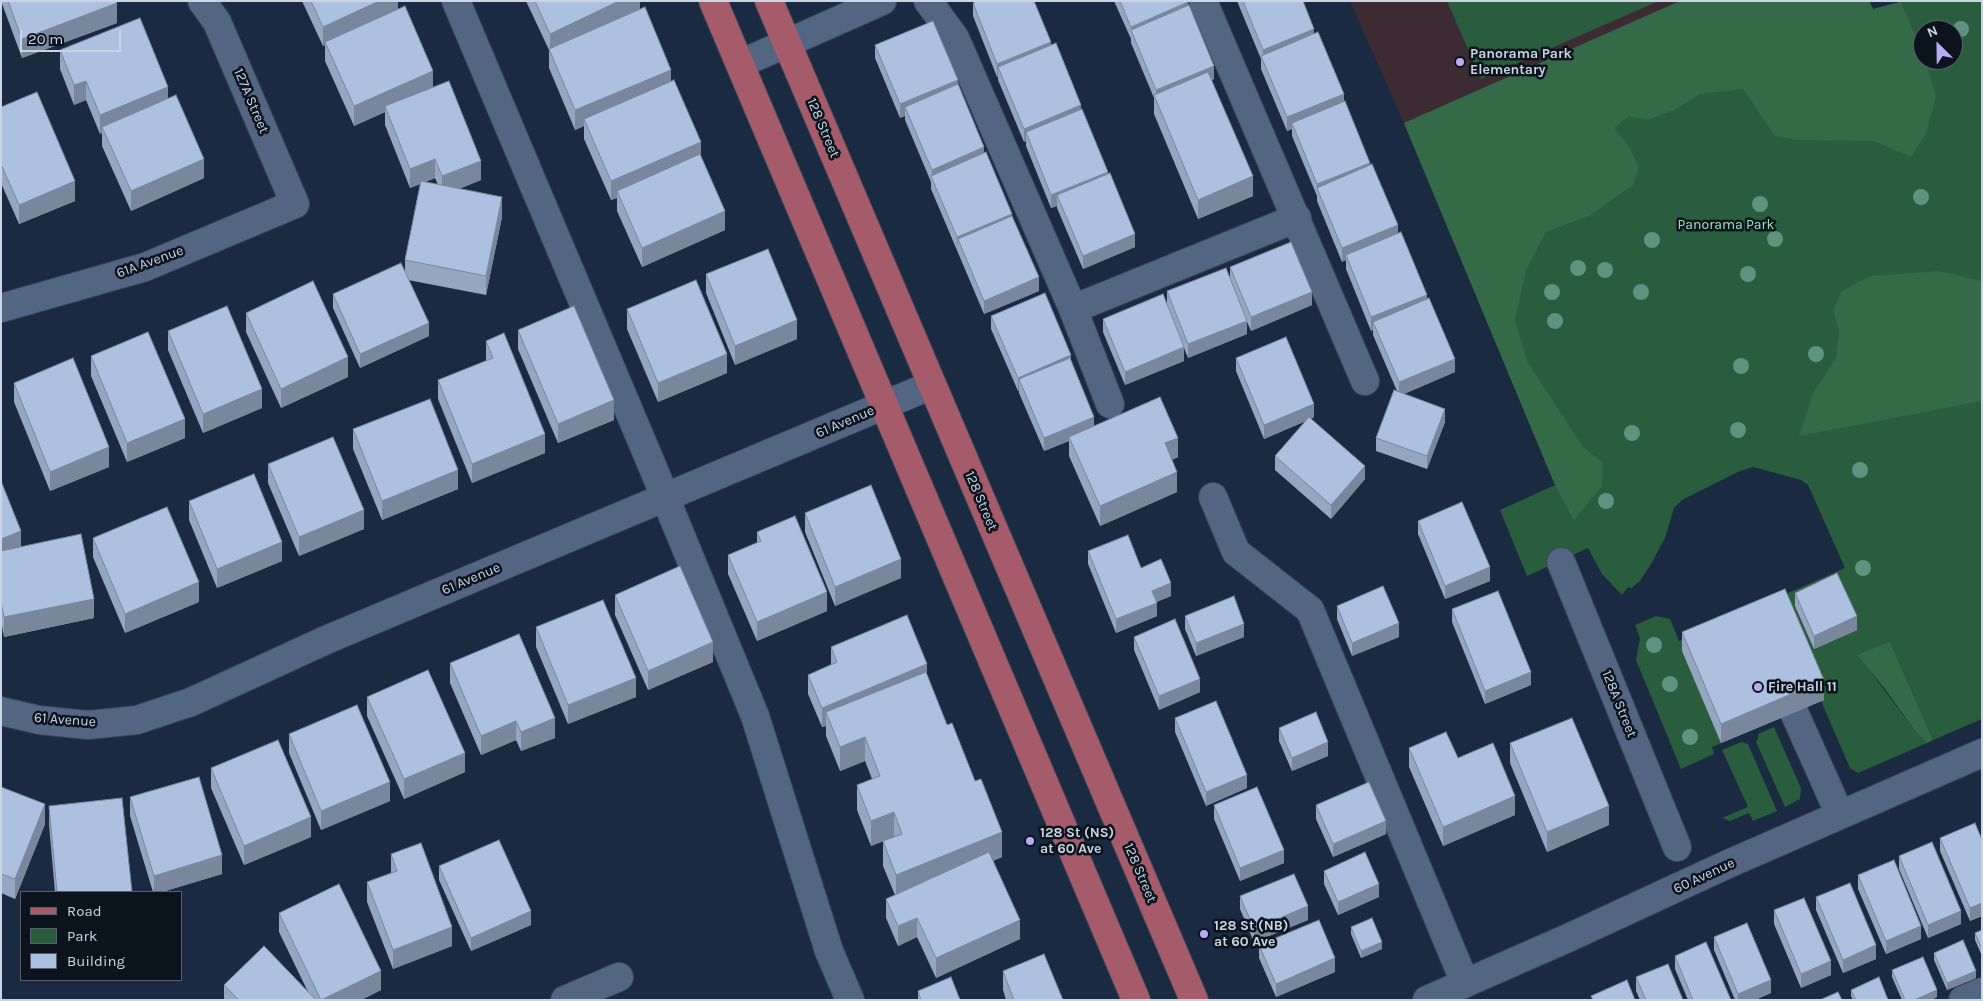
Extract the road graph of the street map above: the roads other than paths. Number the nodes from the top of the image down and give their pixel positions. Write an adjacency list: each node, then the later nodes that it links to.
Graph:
1 (202, 1): 10 (street, 127A Street)
2 (456, 1): 19 (street)
3 (713, 1): 9 (main road)
4 (769, 1): 8 (main road, 128 Street)
5 (882, 1): 8 (street)
6 (928, 1): 13 (street)
7 (1203, 1): 11 (street)
8 (787, 43): 9 (street); 15 (main road, 128 Street)
9 (740, 64): 17 (main road)
10 (295, 204): 12 (street, 61A Avenue)
11 (1297, 218): 13 (street); 14 (street)
12 (1, 308)
13 (1073, 309): 16 (street)
14 (1365, 381)
15 (932, 385): 17 (street, 61 Avenue); 32 (main road, 128 Street)
16 (1110, 404)
17 (883, 406): 19 (street, 61 Avenue); 31 (main road)
18 (1213, 497): 27 (street)
19 (665, 498): 21 (street, 61 Avenue); 30 (street)
20 (1560, 562): 25 (street, 128A Street)
21 (1, 711)
22 (1794, 712): 24 (street)
23 (1982, 754): 24 (street, 60 Avenue)
24 (1840, 815): 27 (street, 60 Avenue)
25 (1677, 847)
26 (619, 977): 29 (street)
27 (1465, 983): 33 (street, 60 Avenue)
28 (1982, 992): 34 (street)
29 (565, 1000)
30 (850, 1000)
31 (1136, 1000)
32 (1194, 1000)
33 (1427, 1000)
34 (1963, 1000)

